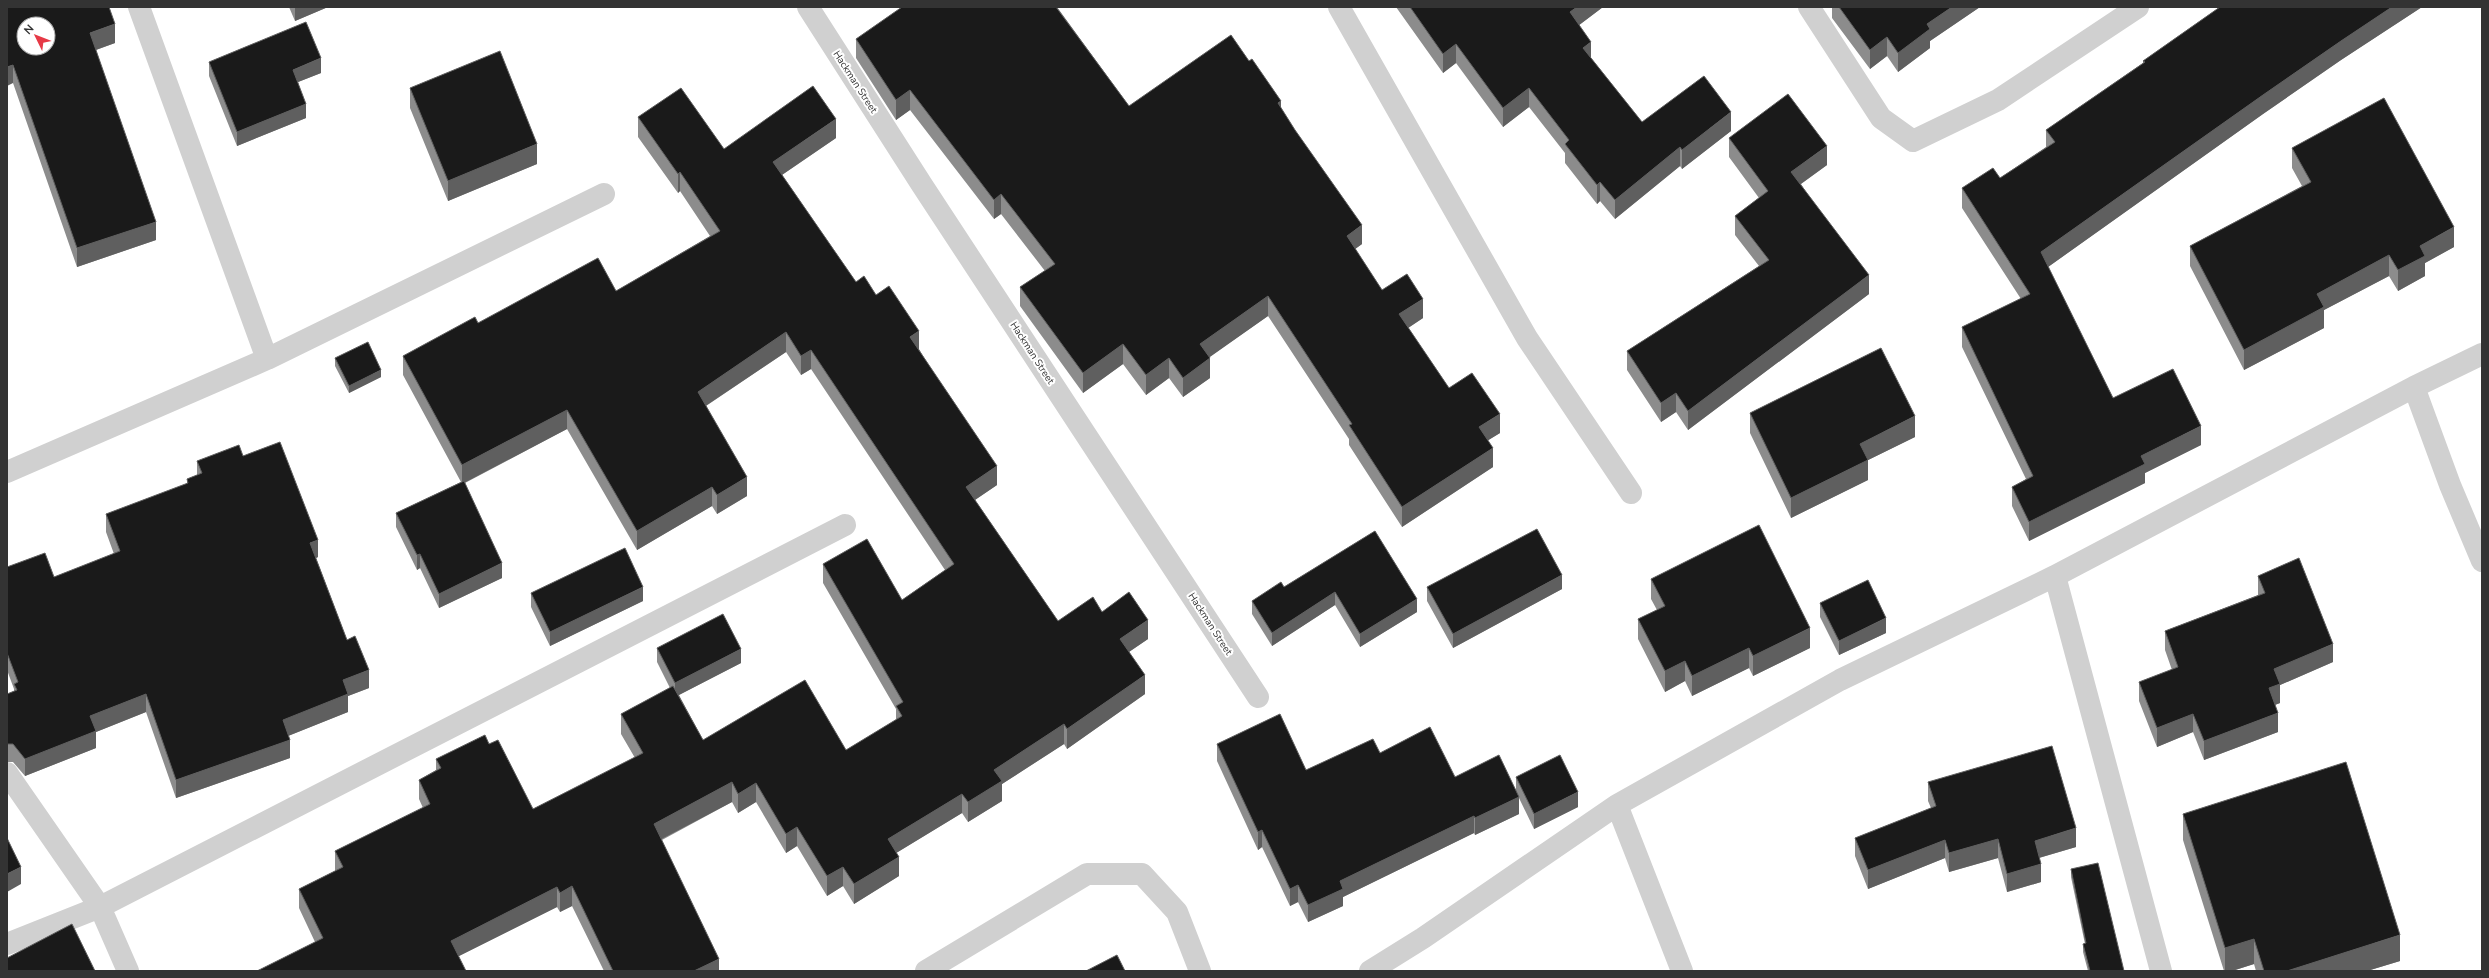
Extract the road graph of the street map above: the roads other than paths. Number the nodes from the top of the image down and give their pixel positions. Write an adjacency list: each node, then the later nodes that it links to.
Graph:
1 (139, 7): 8 (street)
2 (808, 7): 15 (street, Hackman Street)
3 (1339, 7): 11 (street)
4 (1809, 7): 5 (street)
5 (2138, 7)
6 (604, 194): 8 (street)
7 (2482, 354): 9 (street)
8 (267, 359): 10 (street)
9 (2414, 387): 13 (street); 14 (street)
10 (7, 472)
11 (1631, 493)
12 (845, 525): 18 (street)
13 (2482, 561)
14 (2055, 576): 17 (street); 25 (street)
15 (1258, 697)
16 (7, 773): 18 (street)
17 (1616, 805): 23 (street); 24 (street)
18 (100, 907): 19 (street); 20 (street)
19 (7, 944)
20 (128, 971)
21 (926, 971): 22 (street)
22 (1200, 971)
23 (1370, 971)
24 (1682, 971)
25 (2161, 971)

